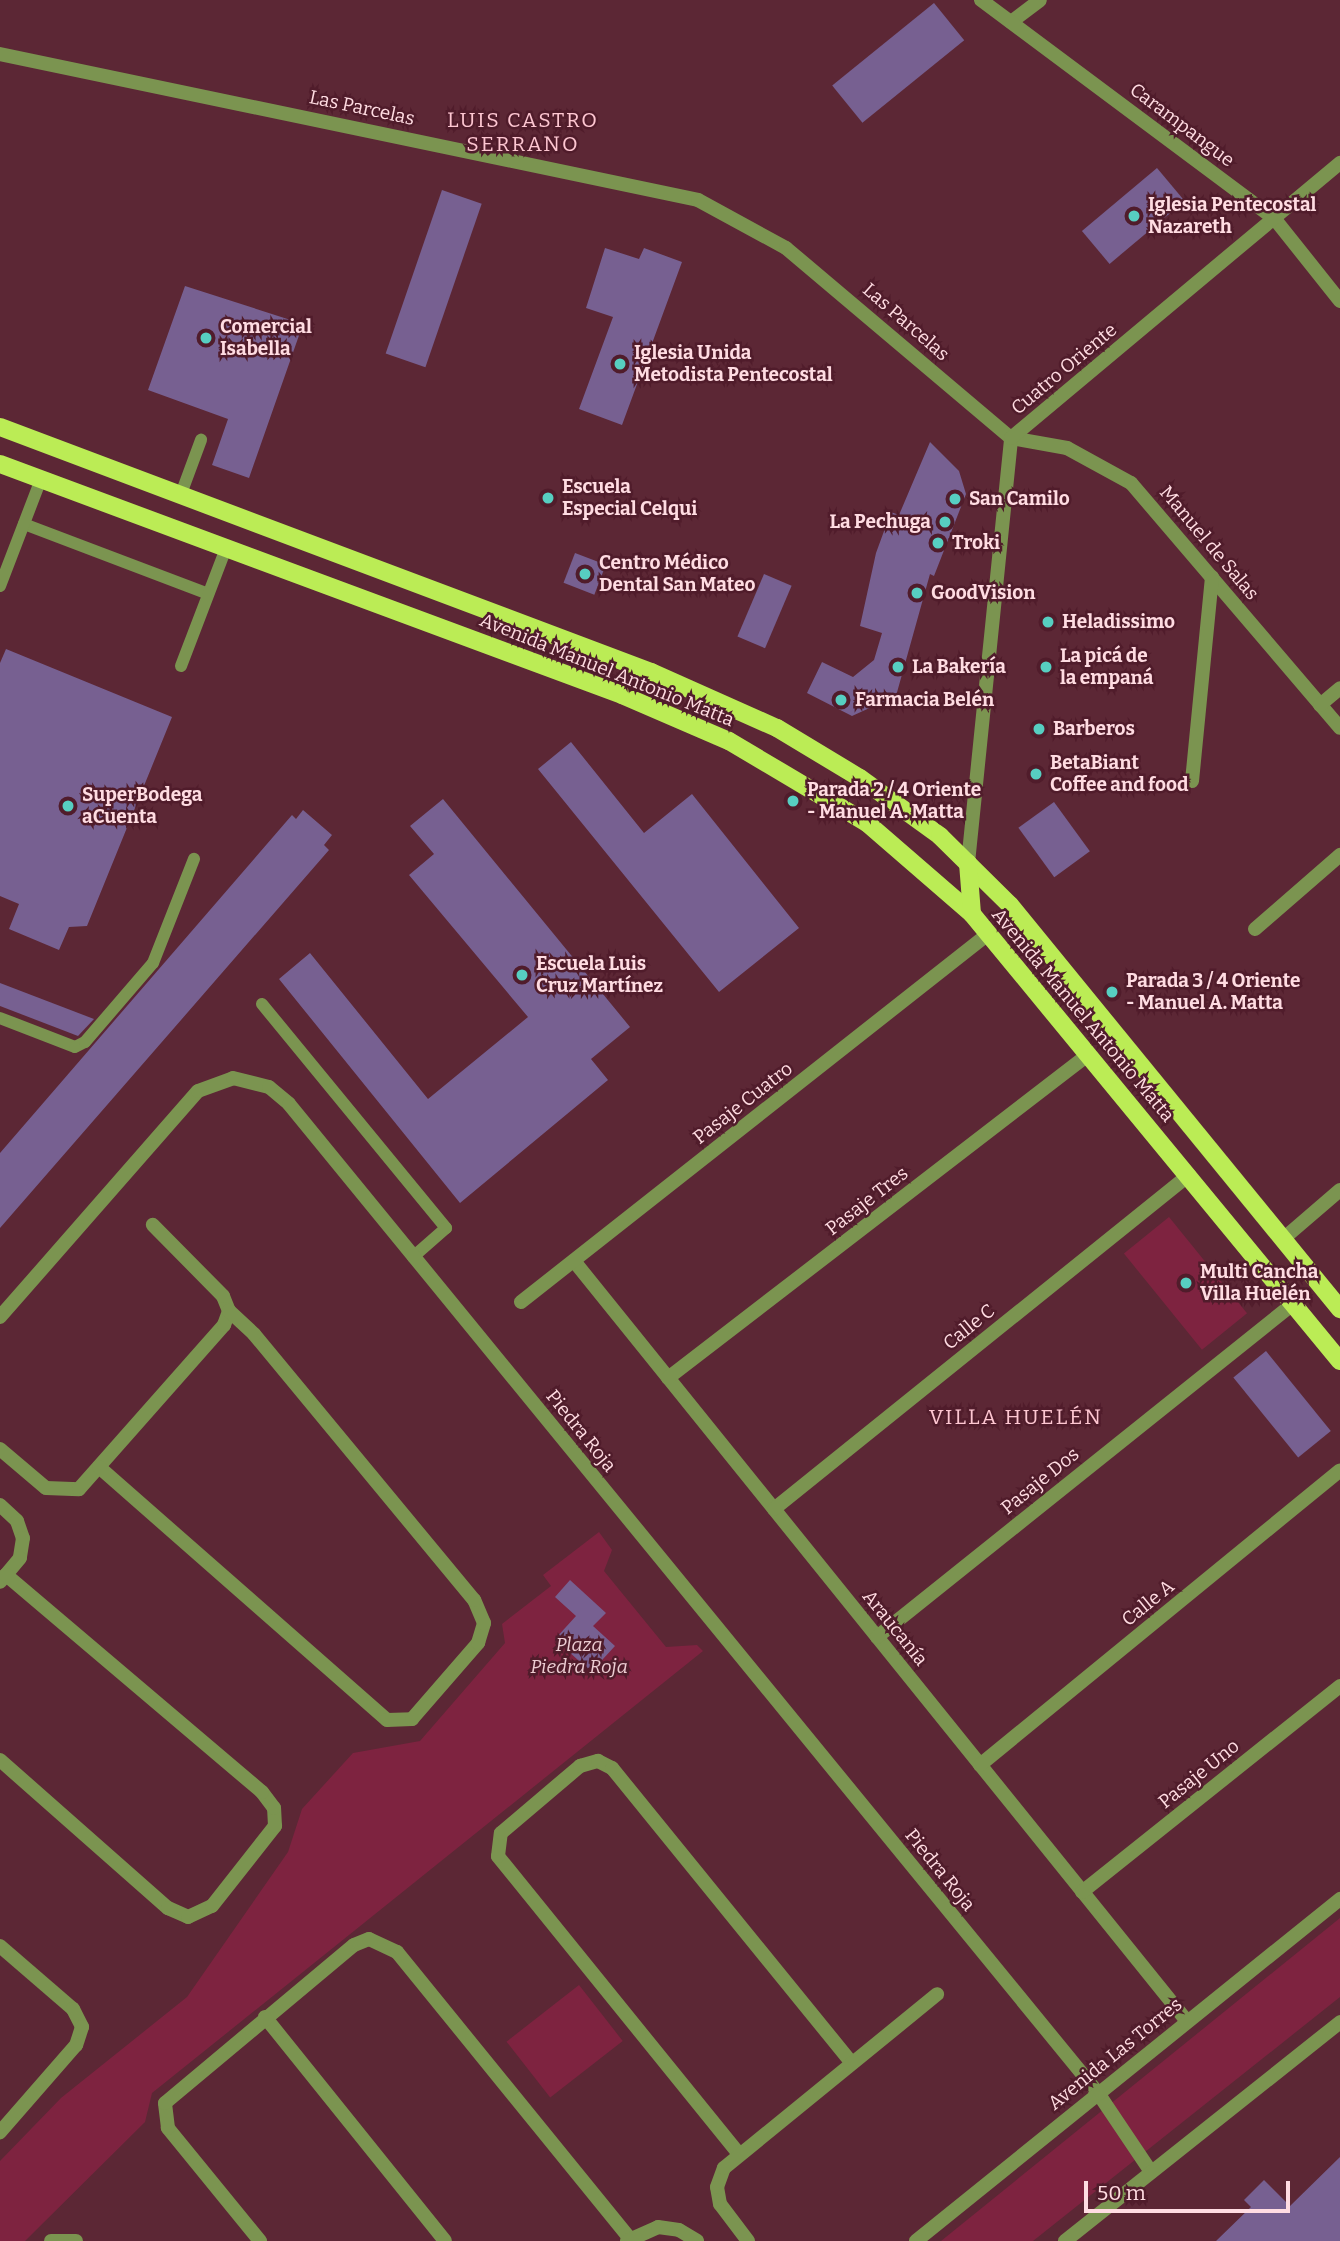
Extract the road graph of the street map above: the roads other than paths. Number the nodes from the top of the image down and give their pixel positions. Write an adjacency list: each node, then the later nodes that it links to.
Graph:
1 (981, 0): 3 (street, Carampangue)
2 (1040, 0): 3 (street)
3 (1011, 22): 6 (street, Carampangue)
4 (0, 54): 9 (street, Las Parcelas)
5 (1340, 163): 6 (street, Cuatro Oriente)
6 (1274, 218): 7 (street, Carampangue); 9 (street, Cuatro Oriente)
7 (1340, 302)
8 (0, 427): 13 (main road, Avenida Manuel Antonio Matta)
9 (1011, 438): 16 (street, Manuel de Salas); 26 (street, Cuatro Oriente)
10 (201, 440): 13 (lane)
11 (0, 464): 12 (main road, Avenida Manuel Antonio Matta)
12 (41, 479): 14 (lane); 15 (main road, Avenida Manuel Antonio Matta)
13 (181, 494): 26 (main road, Avenida Manuel Antonio Matta)
14 (24, 524): 17 (lane); 18 (lane)
15 (226, 548): 18 (lane); 27 (main road, Avenida Manuel Antonio Matta)
16 (1212, 577): 21 (street, Manuel de Salas); 23 (street)
17 (0, 586)
18 (208, 594): 19 (lane)
19 (181, 666)
20 (1340, 688): 21 (street)
21 (1320, 705): 22 (street, Manuel de Salas)
22 (1340, 728)
23 (1192, 781)
24 (1340, 855): 28 (street)
25 (194, 859): 31 (lane)
26 (968, 863): 27 (main road); 36 (main road, Avenida Manuel Antonio Matta)
27 (972, 914): 29 (main road, Avenida Manuel Antonio Matta)
28 (1255, 929)
29 (988, 933): 32 (main road, Avenida Manuel Antonio Matta); 38 (street, Pasaje Cuatro)
30 (262, 1004): 37 (lane)
31 (0, 1018)
32 (1089, 1054): 33 (main road, Avenida Manuel Antonio Matta); 45 (street, Pasaje Tres)
33 (1189, 1175): 40 (main road, Avenida Manuel Antonio Matta); 50 (street, Calle C)
34 (1340, 1190): 36 (street)
35 (153, 1225): 42 (street)
36 (1283, 1239): 41 (main road, Avenida Manuel Antonio Matta)
37 (413, 1256): 43 (street, Piedra Roja); 64 (street, Piedra Roja)
38 (574, 1261): 39 (street, Pasaje Cuatro); 45 (street, Araucanía)
39 (521, 1302)
40 (1294, 1303): 44 (main road, Avenida Manuel Antonio Matta); 52 (street, Pasaje Dos)
41 (1340, 1309)
42 (229, 1311): 47 (street); 47 (street)
43 (0, 1317)
44 (1340, 1361)
45 (668, 1378): 50 (street, Araucanía)
46 (0, 1449): 47 (street)
47 (100, 1467)
48 (1340, 1470): 55 (street, Calle A)
49 (0, 1505): 51 (street)
50 (774, 1509): 52 (street, Araucanía)
51 (3, 1579): 54 (street)
52 (877, 1637): 55 (street, Araucanía)
53 (1340, 1686): 56 (street, Pasaje Uno)
54 (0, 1760)
55 (980, 1765): 56 (street, Araucanía)
56 (1082, 1892): 61 (street, Araucanía)
57 (1340, 1899): 61 (street, Avenida Las Torres)
58 (0, 1946): 65 (street)
59 (937, 1994): 63 (street)
60 (265, 2017): 68 (street); 71 (street); 72 (street)
61 (1186, 2020): 64 (street, Avenida Las Torres)
62 (1340, 2022): 67 (street)
63 (852, 2063): 66 (street); 66 (street)
64 (1098, 2093): 67 (street, Piedra Roja); 75 (street, Avenida Las Torres)
65 (0, 2132)
66 (739, 2154): 74 (street)
67 (1151, 2172): 76 (street)
68 (629, 2240): 73 (street)
69 (51, 2241): 70 (street)
70 (76, 2241)
71 (260, 2241)
72 (444, 2241)
73 (697, 2241)
74 (748, 2241)
75 (916, 2241)
76 (1065, 2241)

